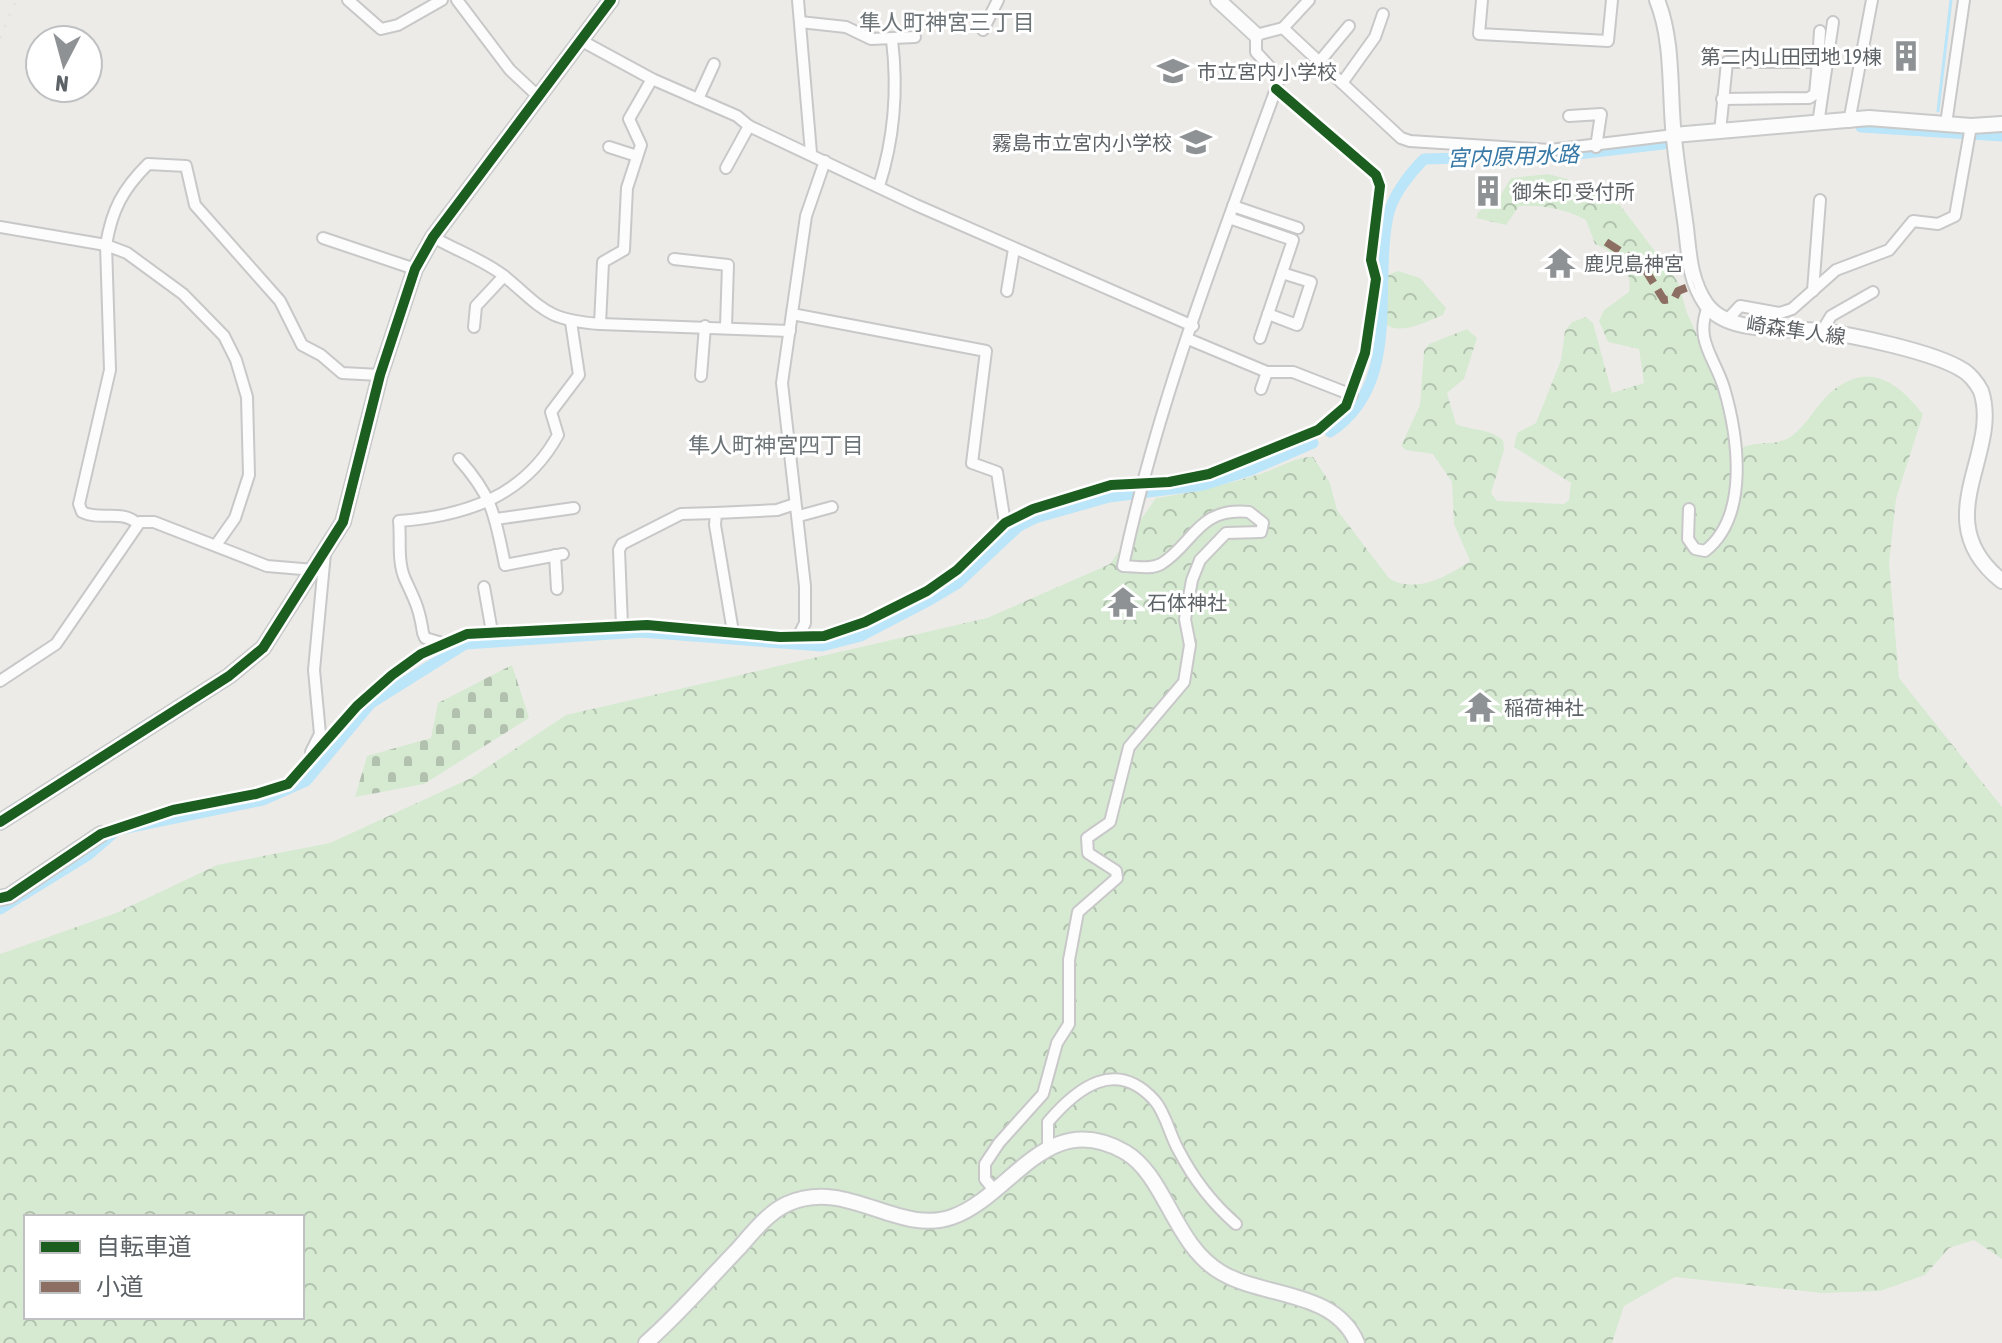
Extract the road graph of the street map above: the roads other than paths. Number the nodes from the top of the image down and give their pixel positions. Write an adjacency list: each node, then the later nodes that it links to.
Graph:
1 (348, 0): 2 (street)
2 (442, 0)
3 (457, 0): 31 (street)
4 (611, 0): 24 (street)
5 (798, 0): 15 (street)
6 (998, 0): 19 (street)
7 (1218, 0): 21 (street)
8 (1309, 0): 18 (street)
9 (1482, 0): 10 (street)
10 (1612, 0)
11 (1872, 0): 35 (street)
12 (1964, 0): 37 (street)
13 (1662, 3): 42 (street)
14 (1383, 14): 29 (street)
15 (800, 22): 23 (street); 45 (street)
16 (1833, 22): 36 (street)
17 (1349, 26): 25 (street)
18 (1283, 28): 21 (street); 25 (street)
19 (983, 30)
20 (1820, 31): 26 (street)
21 (1256, 35): 30 (street)
22 (915, 37): 23 (street)
23 (892, 40): 49 (street)
24 (582, 41): 28 (street); 31 (street)
25 (1320, 61): 29 (street)
26 (1818, 62): 33 (street); 33 (street)
27 (714, 64): 32 (street)
28 (652, 79): 32 (street); 46 (street)
29 (1342, 83): 44 (street)
30 (1276, 89): 51 (street); 84 (street)
31 (540, 98): 55 (street)
32 (698, 99): 39 (street)
33 (1722, 99): 40 (street)
34 (1569, 116): 44 (street)
35 (1849, 122): 36 (street); 37 (street)
36 (1818, 124): 40 (street)
37 (1946, 124): 41 (street)
38 (2002, 124): 41 (street)
39 (749, 126): 45 (street); 48 (street)
40 (1720, 132): 42 (street)
41 (1970, 133): 64 (street)
42 (1674, 135): 44 (street); 66 (street)
43 (609, 147): 46 (street)
44 (1596, 147)
45 (811, 153): 47 (street)
46 (637, 156): 71 (street)
47 (825, 161): 49 (street); 67 (street)
48 (726, 168)
49 (879, 186): 58 (street)
50 (1820, 200): 64 (street)
51 (1233, 206): 52 (street); 54 (street)
52 (1229, 218): 61 (street); 74 (street)
53 (0, 227): 57 (street)
54 (1298, 228)
55 (433, 237): 60 (street); 62 (street)
56 (323, 238): 60 (street)
57 (106, 245): 81 (street); 95 (street); 97 (street)
58 (1014, 249): 63 (street); 74 (street)
59 (674, 259): 73 (street)
60 (415, 269): 81 (street)
61 (1282, 273): 68 (street); 68 (street)
62 (504, 276): 70 (street); 75 (street)
63 (1007, 291)
64 (1813, 291): 69 (street)
65 (1873, 292): 77 (street)
66 (1708, 307): 69 (street, 崎森隼人線); 91 (street)
67 (792, 314): 76 (street); 96 (street)
68 (1268, 314): 78 (street)
69 (1728, 319): 77 (street, 崎森隼人線)
70 (571, 322): 71 (street); 87 (street)
71 (600, 324): 72 (street)
72 (705, 326): 73 (street); 82 (street)
73 (726, 326): 76 (street)
74 (1193, 326): 79 (street)
75 (474, 327)
76 (790, 331): 88 (street)
77 (1822, 331): 100 (street, 崎森隼人線)
78 (1260, 338)
79 (1188, 339): 80 (street); 86 (street)
80 (1267, 372): 83 (street); 84 (street)
81 (380, 375): 98 (street)
82 (701, 376)
83 (1261, 389)
84 (1352, 395): 86 (street)
85 (459, 459): 87 (street)
86 (1142, 484): 96 (street); 114 (street)
87 (490, 501): 94 (street); 107 (street)
88 (795, 504): 92 (street); 93 (street)
89 (832, 507): 93 (street)
90 (574, 508): 94 (street)
91 (1689, 509)
92 (716, 513): 103 (street); 105 (street)
93 (799, 516): 106 (street)
94 (496, 519): 102 (street)
95 (137, 523): 97 (street); 108 (street)
96 (1005, 523): 106 (street)
97 (216, 545): 99 (street)
98 (325, 553): 99 (street); 109 (street)
99 (314, 570): 110 (street)
100 (2002, 581)
101 (484, 587): 104 (street)
102 (557, 589)
103 (622, 626): 104 (street); 105 (street)
104 (492, 632): 107 (street)
105 (733, 632): 106 (street)
106 (798, 637)
107 (442, 643): 109 (street)
108 (0, 681)
109 (305, 765): 111 (street)
110 (0, 822)
111 (101, 834): 112 (street)
112 (0, 898)
113 (1048, 1149): 114 (street); 115 (street); 117 (street)
114 (994, 1190): 116 (street)
115 (1236, 1224)
116 (646, 1343)
117 (1357, 1343)

